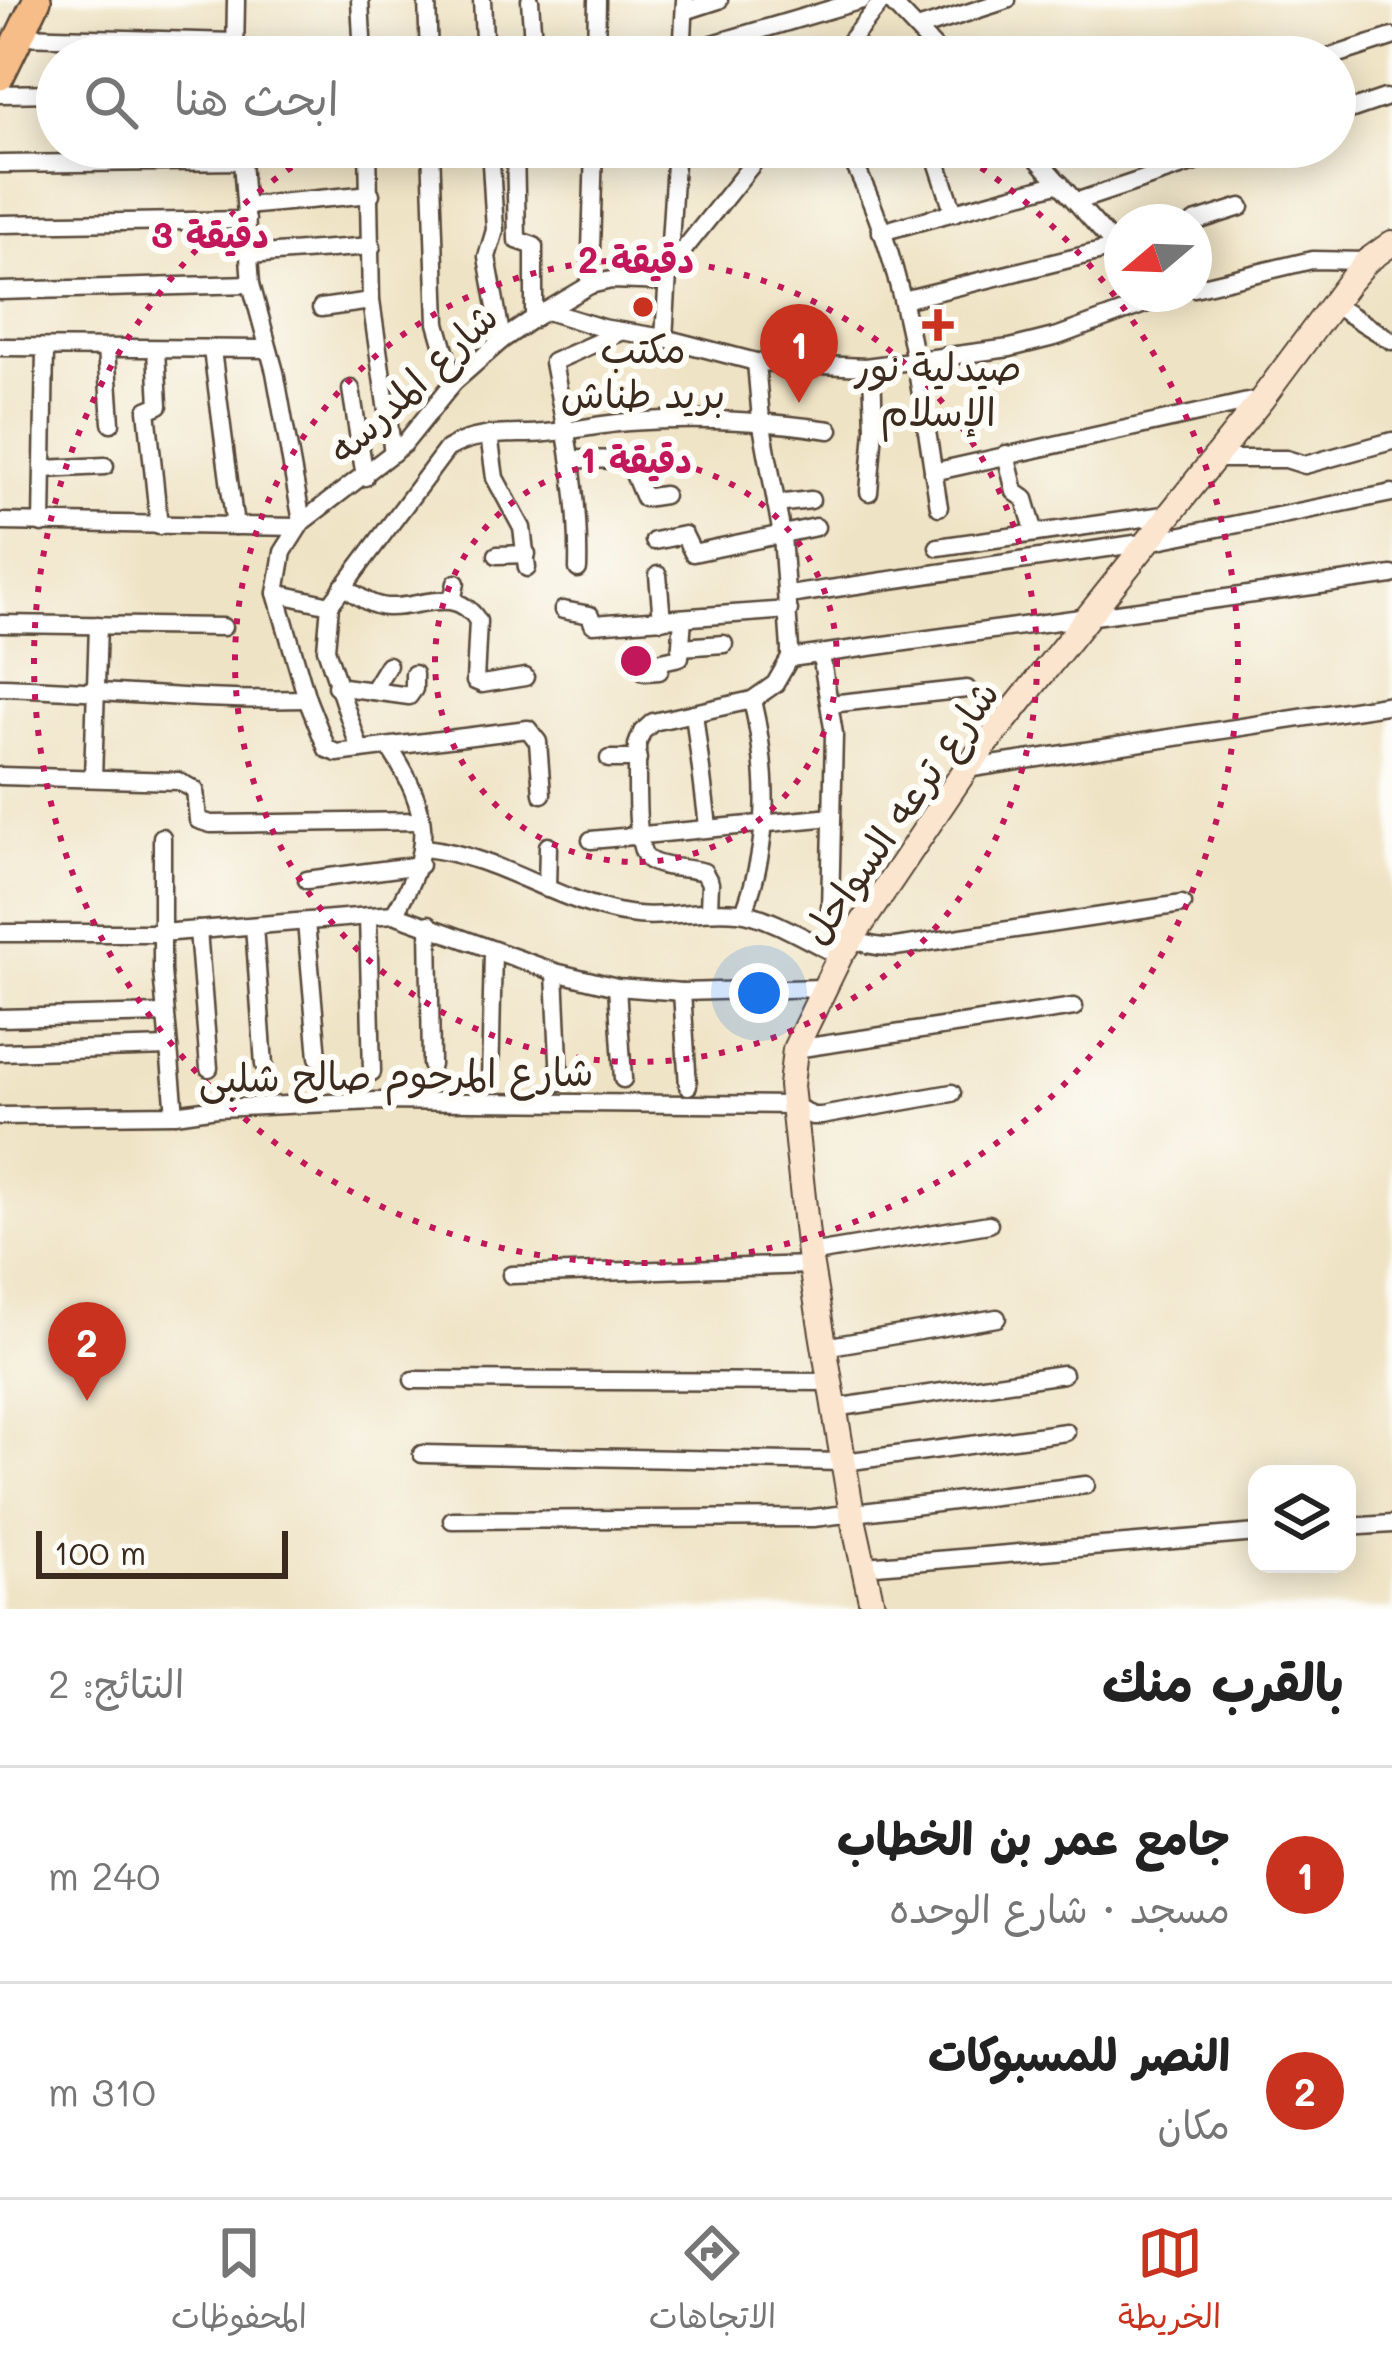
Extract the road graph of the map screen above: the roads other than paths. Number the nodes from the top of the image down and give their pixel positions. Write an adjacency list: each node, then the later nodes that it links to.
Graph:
1 (16, 0): 15 (main road)
2 (37, 0): 15 (main road)
3 (236, 0): 16 (street)
4 (360, 0): 17 (street)
5 (427, 0): 18 (street)
6 (482, 0): 19 (street)
7 (530, 0): 20 (street)
8 (597, 0): 21 (street)
9 (719, 0): 13 (street)
10 (862, 0): 23 (street)
11 (886, 0): 14 (street); 24 (street)
12 (1007, 0): 14 (street)
13 (685, 5): 22 (street)
14 (917, 29): 25 (street)
15 (9, 34): 28 (main road)
16 (235, 36)
17 (362, 36)
18 (428, 36)
19 (484, 36)
20 (533, 36)
21 (596, 36)
22 (683, 36)
23 (737, 36)
24 (855, 36)
25 (924, 36)
26 (1392, 37): 27 (street)
27 (1356, 49)
28 (0, 76)
29 (36, 93): 30 (street)
30 (0, 94)
31 (1385, 98): 32 (street)
32 (1356, 108)
33 (36, 163): 34 (street)
34 (0, 164)
35 (243, 168): 51 (street)
36 (369, 168): 48 (street)
37 (432, 168): 86 (street)
38 (491, 168): 75 (street)
39 (515, 168): 72 (street)
40 (593, 168): 65 (street)
41 (675, 168): 62 (street)
42 (750, 168): 62 (street)
43 (856, 168): 56 (street)
44 (939, 168): 52 (street)
45 (1050, 168): 47 (street)
46 (1177, 168): 49 (street)
47 (1060, 183): 49 (street); 52 (street)
48 (371, 194): 51 (street); 58 (street)
49 (1078, 201): 55 (street)
50 (1240, 207): 53 (street)
51 (246, 213): 54 (street); 60 (street)
52 (954, 213): 56 (street)
53 (1212, 216)
54 (0, 224)
55 (1104, 231)
56 (881, 232): 67 (street)
57 (1392, 243): 61 (main road, شارع ترعه السواحل)
58 (373, 246): 60 (street); 68 (street)
59 (1104, 253): 67 (street)
60 (249, 255): 63 (street)
61 (1367, 261): 64 (street); 69 (main road, شارع ترعه السواحل)
62 (668, 275): 65 (street); 74 (street)
63 (251, 284): 66 (street); 82 (street)
64 (1212, 284)
65 (590, 285): 72 (street, شارع المدرسه)
66 (0, 291)
67 (903, 299): 84 (street)
68 (371, 301): 70 (street); 95 (street)
69 (1334, 305): 76 (street); 88 (main road, شارع ترعه السواحل)
70 (321, 308)
71 (1118, 312): 84 (street)
72 (540, 314): 73 (street); 75 (street, شارع المدرسه)
73 (621, 332): 74 (street); 92 (street)
74 (664, 338): 83 (street)
75 (502, 340): 86 (street, شارع المدرسه)
76 (1392, 341)
77 (0, 347): 78 (street)
78 (45, 348): 79 (street); 100 (street)
79 (106, 349): 80 (street); 90 (street)
80 (156, 350): 81 (street); 113 (street)
81 (212, 350): 82 (street); 114 (street)
82 (268, 350): 112 (street)
83 (756, 362): 85 (street); 89 (street)
84 (915, 362): 85 (street); 101 (street)
85 (872, 367): 103 (street)
86 (454, 382): 95 (street, شارع المدرسه)
87 (350, 389): 102 (street)
88 (1262, 399): 96 (street); 98 (main road, شارع ترعه السواحل)
89 (761, 420): 91 (street); 92 (street); 107 (street)
90 (111, 423)
91 (830, 430)
92 (568, 431): 93 (street); 97 (street)
93 (490, 435): 121 (street); 125 (street)
94 (1392, 441): 98 (street)
95 (393, 454): 102 (street, شارع المدرسه)
96 (1006, 454): 101 (street); 116 (street)
97 (573, 459): 105 (street); 122 (street)
98 (1214, 459): 109 (main road, شارع ترعه السواحل)
99 (105, 466): 100 (street)
100 (44, 469): 111 (street)
101 (933, 472): 108 (street)
102 (365, 477): 112 (street, شارع المدرسه)
103 (869, 492)
104 (1392, 493): 119 (street)
105 (664, 494)
106 (811, 500): 107 (street)
107 (776, 504): 117 (street)
108 (939, 507)
109 (1171, 514): 116 (street); 119 (main road, شارع ترعه السواحل)
110 (0, 522): 111 (street)
111 (42, 524): 113 (street)
112 (300, 524): 114 (street); 126 (street)
113 (159, 526): 114 (street)
114 (235, 526)
115 (816, 527): 117 (street)
116 (1034, 532): 120 (street)
117 (782, 535): 118 (street); 127 (street)
118 (654, 541)
119 (1148, 542): 127 (street); 130 (main road, شارع ترعه السواحل)
120 (938, 548)
121 (497, 555)
122 (578, 569)
123 (658, 575): 132 (street)
124 (1392, 575): 130 (street)
125 (343, 586): 128 (street); 143 (street)
126 (276, 593): 128 (street); 149 (street)
127 (789, 603): 131 (street); 139 (street)
128 (330, 605): 144 (street)
129 (563, 610): 132 (street)
130 (1087, 616): 138 (street); 158 (main road, شارع ترعه السواحل)
131 (683, 618): 132 (street); 137 (street)
132 (662, 620)
133 (0, 624): 134 (street)
134 (98, 625): 135 (street); 146 (street)
135 (224, 627)
136 (724, 644): 137 (street)
137 (681, 647): 141 (street)
138 (821, 655): 139 (street); 151 (street)
139 (790, 658): 150 (street)
140 (388, 665): 148 (street)
141 (645, 672)
142 (414, 674): 148 (street)
143 (525, 677)
144 (336, 686): 148 (street); 155 (street)
145 (0, 687): 146 (street)
146 (96, 689): 149 (street); 160 (street)
147 (967, 689): 151 (street)
148 (372, 691)
149 (307, 699): 155 (street)
150 (752, 700): 153 (street); 164 (street)
151 (830, 704): 162 (street)
152 (1392, 704): 158 (street)
153 (694, 713): 157 (street); 165 (street)
154 (388, 747): 155 (street); 161 (street); 163 (street)
155 (361, 750)
156 (609, 759): 157 (street)
157 (638, 759): 166 (street)
158 (966, 769): 184 (main road, شارع ترعه السواحل)
159 (0, 776): 160 (street)
160 (92, 778): 163 (street)
161 (542, 794)
162 (832, 817): 164 (street); 184 (street)
163 (419, 821): 170 (street)
164 (766, 822): 165 (street); 175 (street)
165 (708, 826): 166 (street)
166 (639, 833): 168 (street); 174 (street)
167 (162, 837): 182 (street)
168 (591, 840)
169 (548, 846): 172 (street)
170 (422, 856): 171 (street); 172 (street); 176 (street)
171 (307, 880)
172 (547, 889): 174 (street)
173 (1182, 904): 184 (street)
174 (709, 910): 175 (street)
175 (744, 912): 184 (street)
176 (394, 914): 177 (street); 179 (street)
177 (368, 917): 178 (street); 200 (street)
178 (306, 922): 180 (street); 196 (street)
179 (429, 924): 185 (street); 198 (street)
180 (254, 926): 181 (street); 197 (street)
181 (198, 931): 182 (street); 199 (street)
182 (161, 933): 183 (street); 191 (street)
183 (0, 934)
184 (846, 948): 188 (main road, شارع ترعه السواحل)
185 (493, 951): 186 (street); 203 (street)
186 (556, 972): 187 (street); 202 (street)
187 (617, 987): 189 (street); 201 (street)
188 (823, 988): 189 (street); 194 (main road, شارع ترعه السواحل)
189 (682, 992): 204 (street)
190 (1074, 1007): 194 (street)
191 (164, 1014): 192 (street); 193 (street)
192 (0, 1018)
193 (169, 1047): 195 (street); 207 (street)
194 (795, 1048): 206 (main road, شارع ترعه السواحل)
195 (0, 1052)
196 (318, 1057)
197 (265, 1065)
198 (431, 1065)
199 (209, 1068)
200 (372, 1072)
201 (623, 1079)
202 (560, 1082)
203 (490, 1085)
204 (688, 1086)
205 (952, 1094): 206 (street, شارع المرحوم صالح شلبى)
206 (794, 1105): 207 (street, شارع المرحوم صالح شلبى); 210 (main road, شارع ترعه السواحل)
207 (176, 1114): 208 (street, شارع المرحوم صالح شلبى)
208 (0, 1116)
209 (989, 1224): 210 (street)
210 (809, 1259): 211 (street); 213 (main road, شارع ترعه السواحل)
211 (511, 1275)
212 (997, 1318): 213 (street)
213 (824, 1347): 216 (main road, شارع ترعه السواحل)
214 (1063, 1374): 217 (street)
215 (412, 1380): 216 (street)
216 (830, 1382): 217 (main road, شارع ترعه السواحل)
217 (834, 1408): 220 (main road, شارع ترعه السواحل)
218 (1066, 1432): 220 (street)
219 (422, 1454): 220 (street)
220 (844, 1462): 222 (main road, شارع ترعه السواحل)
221 (1086, 1485): 222 (street)
222 (852, 1514): 223 (street); 227 (main road, شارع ترعه السواحل)
223 (452, 1520)
224 (1392, 1524): 225 (street)
225 (1356, 1526)
226 (1248, 1534): 227 (street)
227 (865, 1566): 228 (main road, شارع ترعه السواحل)
228 (873, 1609)

